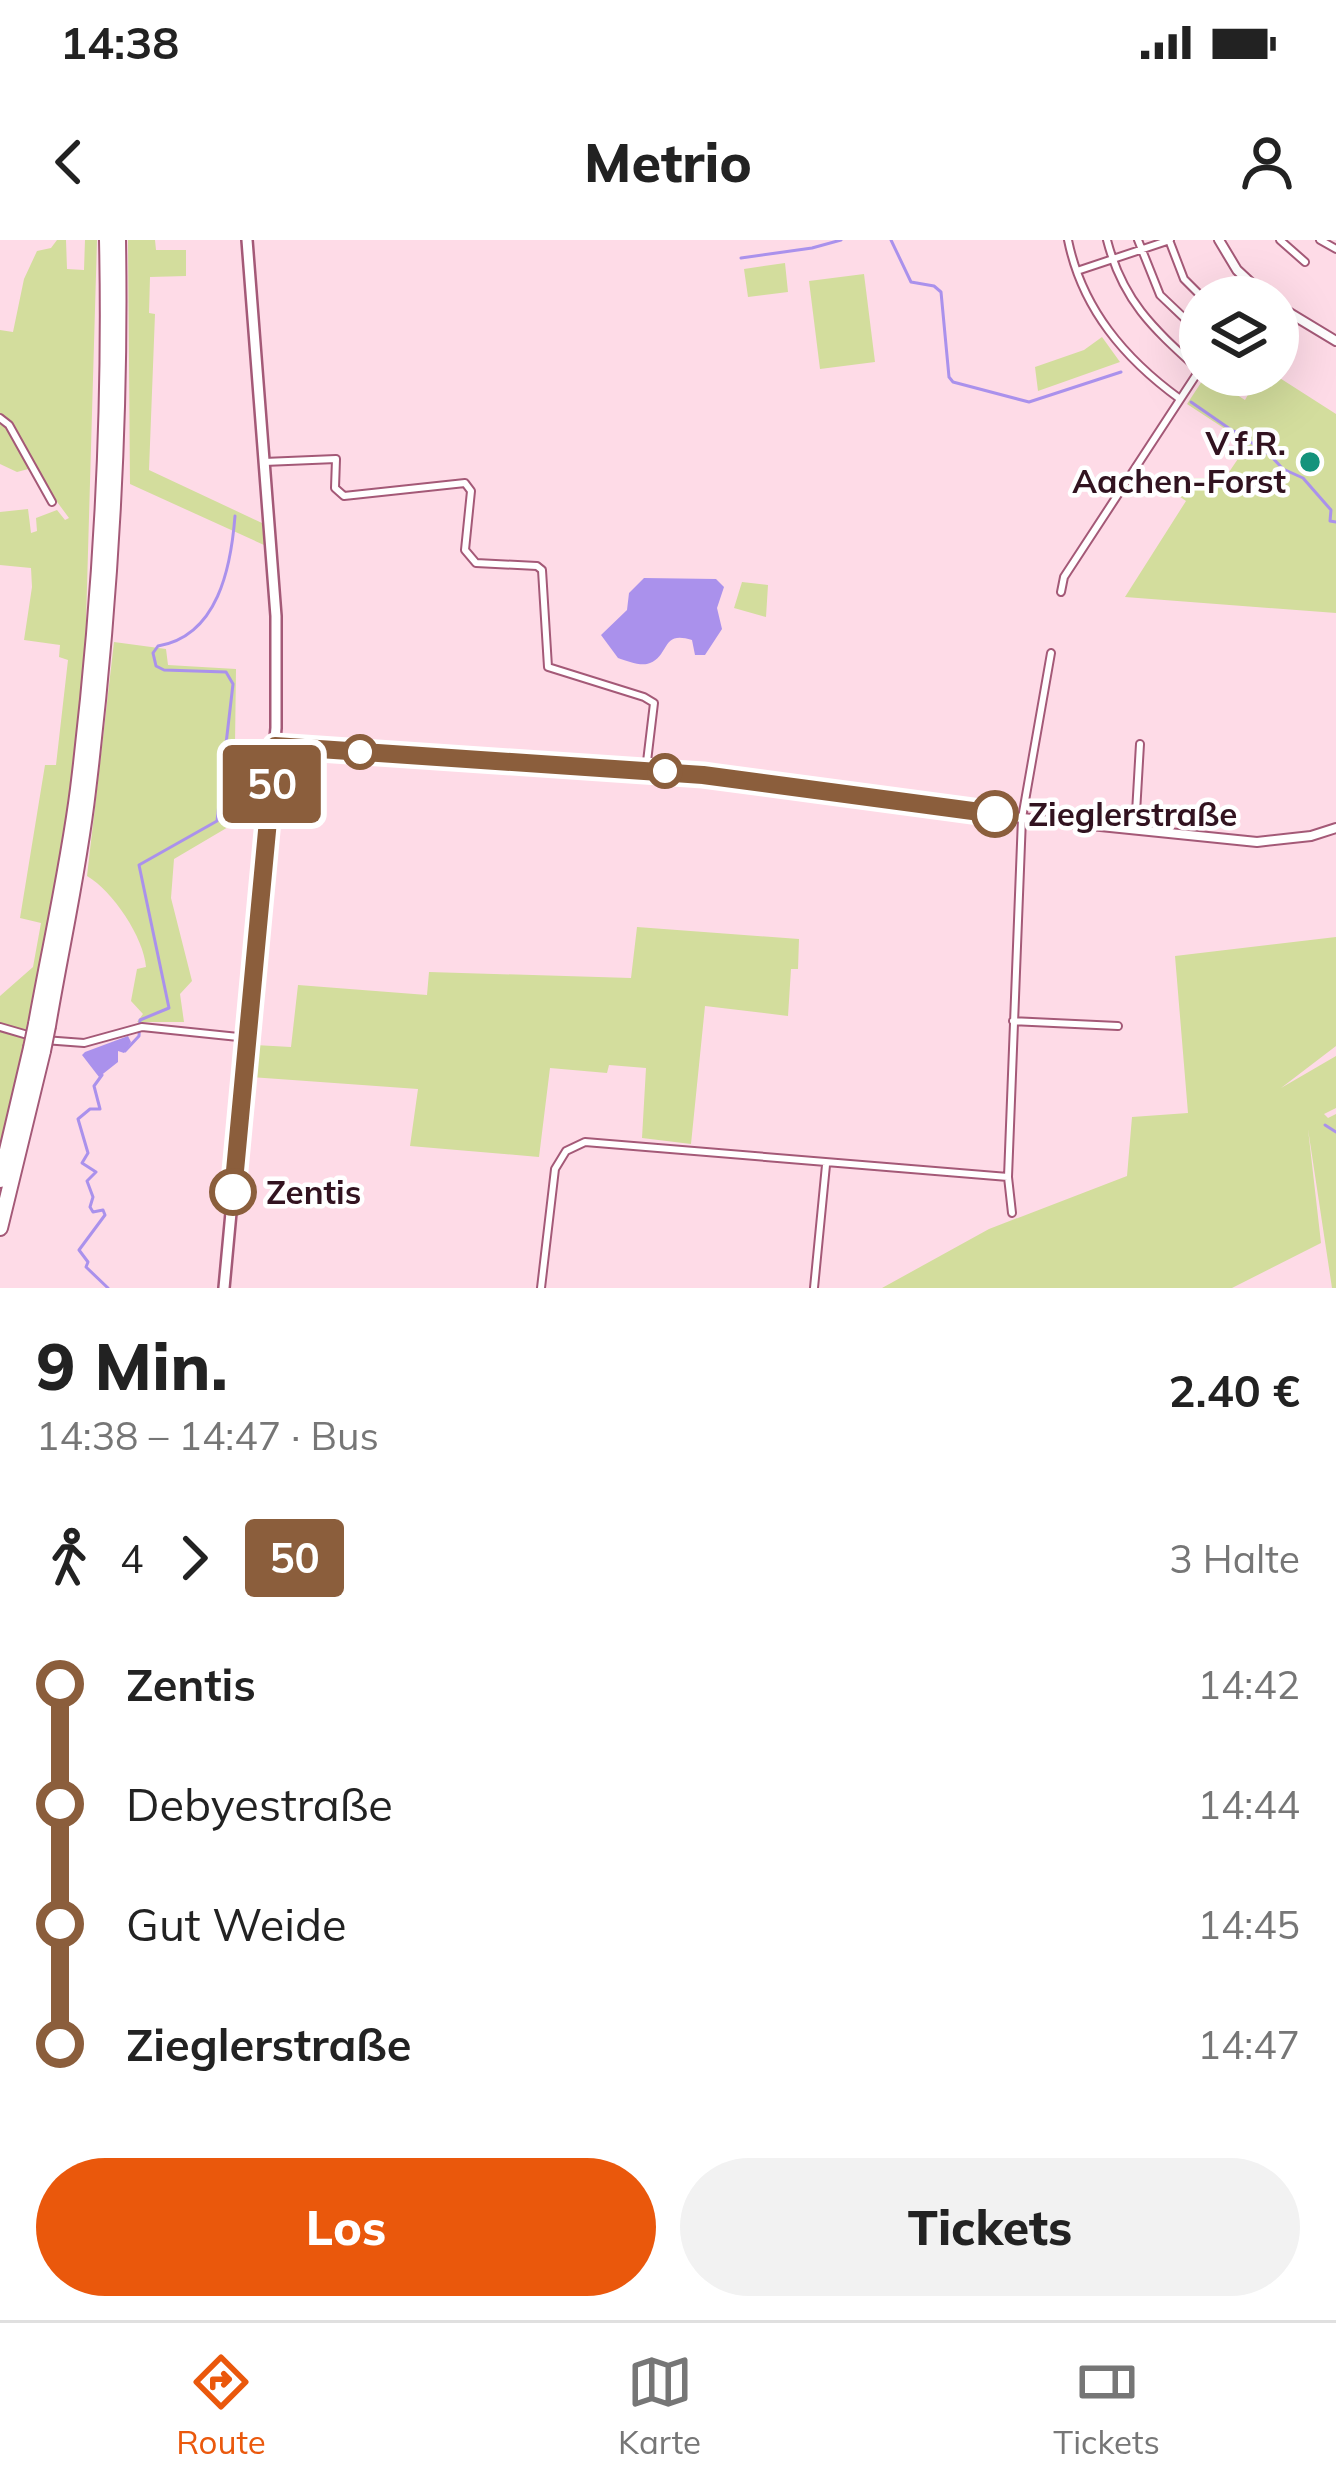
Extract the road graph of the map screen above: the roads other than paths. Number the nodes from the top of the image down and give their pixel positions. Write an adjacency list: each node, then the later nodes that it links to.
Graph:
1 (106, 240): 35 (highway)
2 (118, 240): 35 (highway)
3 (247, 240): 24 (main road)
4 (1068, 240): 14 (street)
5 (1108, 240): 12 (street)
6 (1169, 240): 10 (street); 15 (street)
7 (1219, 240): 16 (street)
8 (1280, 240): 13 (street)
9 (1320, 240): 11 (street)
10 (1139, 245): 12 (street); 17 (street)
11 (1336, 249)
12 (1112, 259): 14 (street); 20 (street)
13 (1305, 262)
14 (1077, 272): 22 (street)
15 (1186, 276)
16 (1243, 276)
17 (1179, 316)
18 (1299, 319): 19 (street)
19 (1336, 341)
20 (1179, 350)
21 (1182, 396): 22 (street)
22 (1180, 399): 26 (street)
23 (0, 418): 25 (street)
24 (263, 462): 29 (main road); 30 (street)
25 (52, 502)
26 (1060, 592)
27 (1051, 653): 31 (street)
28 (1140, 744): 33 (street)
29 (275, 746): 30 (street); 38 (main road)
30 (646, 770): 31 (street)
31 (1022, 818): 33 (street); 34 (street)
32 (1336, 828): 33 (street)
33 (1135, 830)
34 (1013, 1021): 36 (street); 41 (street)
35 (42, 1025): 39 (highway, bridge)
36 (1118, 1026)
37 (0, 1027): 38 (street)
38 (248, 1038): 45 (main road)
39 (37, 1050): 42 (highway); 44 (highway)
40 (826, 1165): 41 (street); 46 (street); 47 (street)
41 (1008, 1177): 43 (street)
42 (0, 1180)
43 (1012, 1213)
44 (0, 1228)
45 (224, 1288)
46 (542, 1288)
47 (814, 1288)

